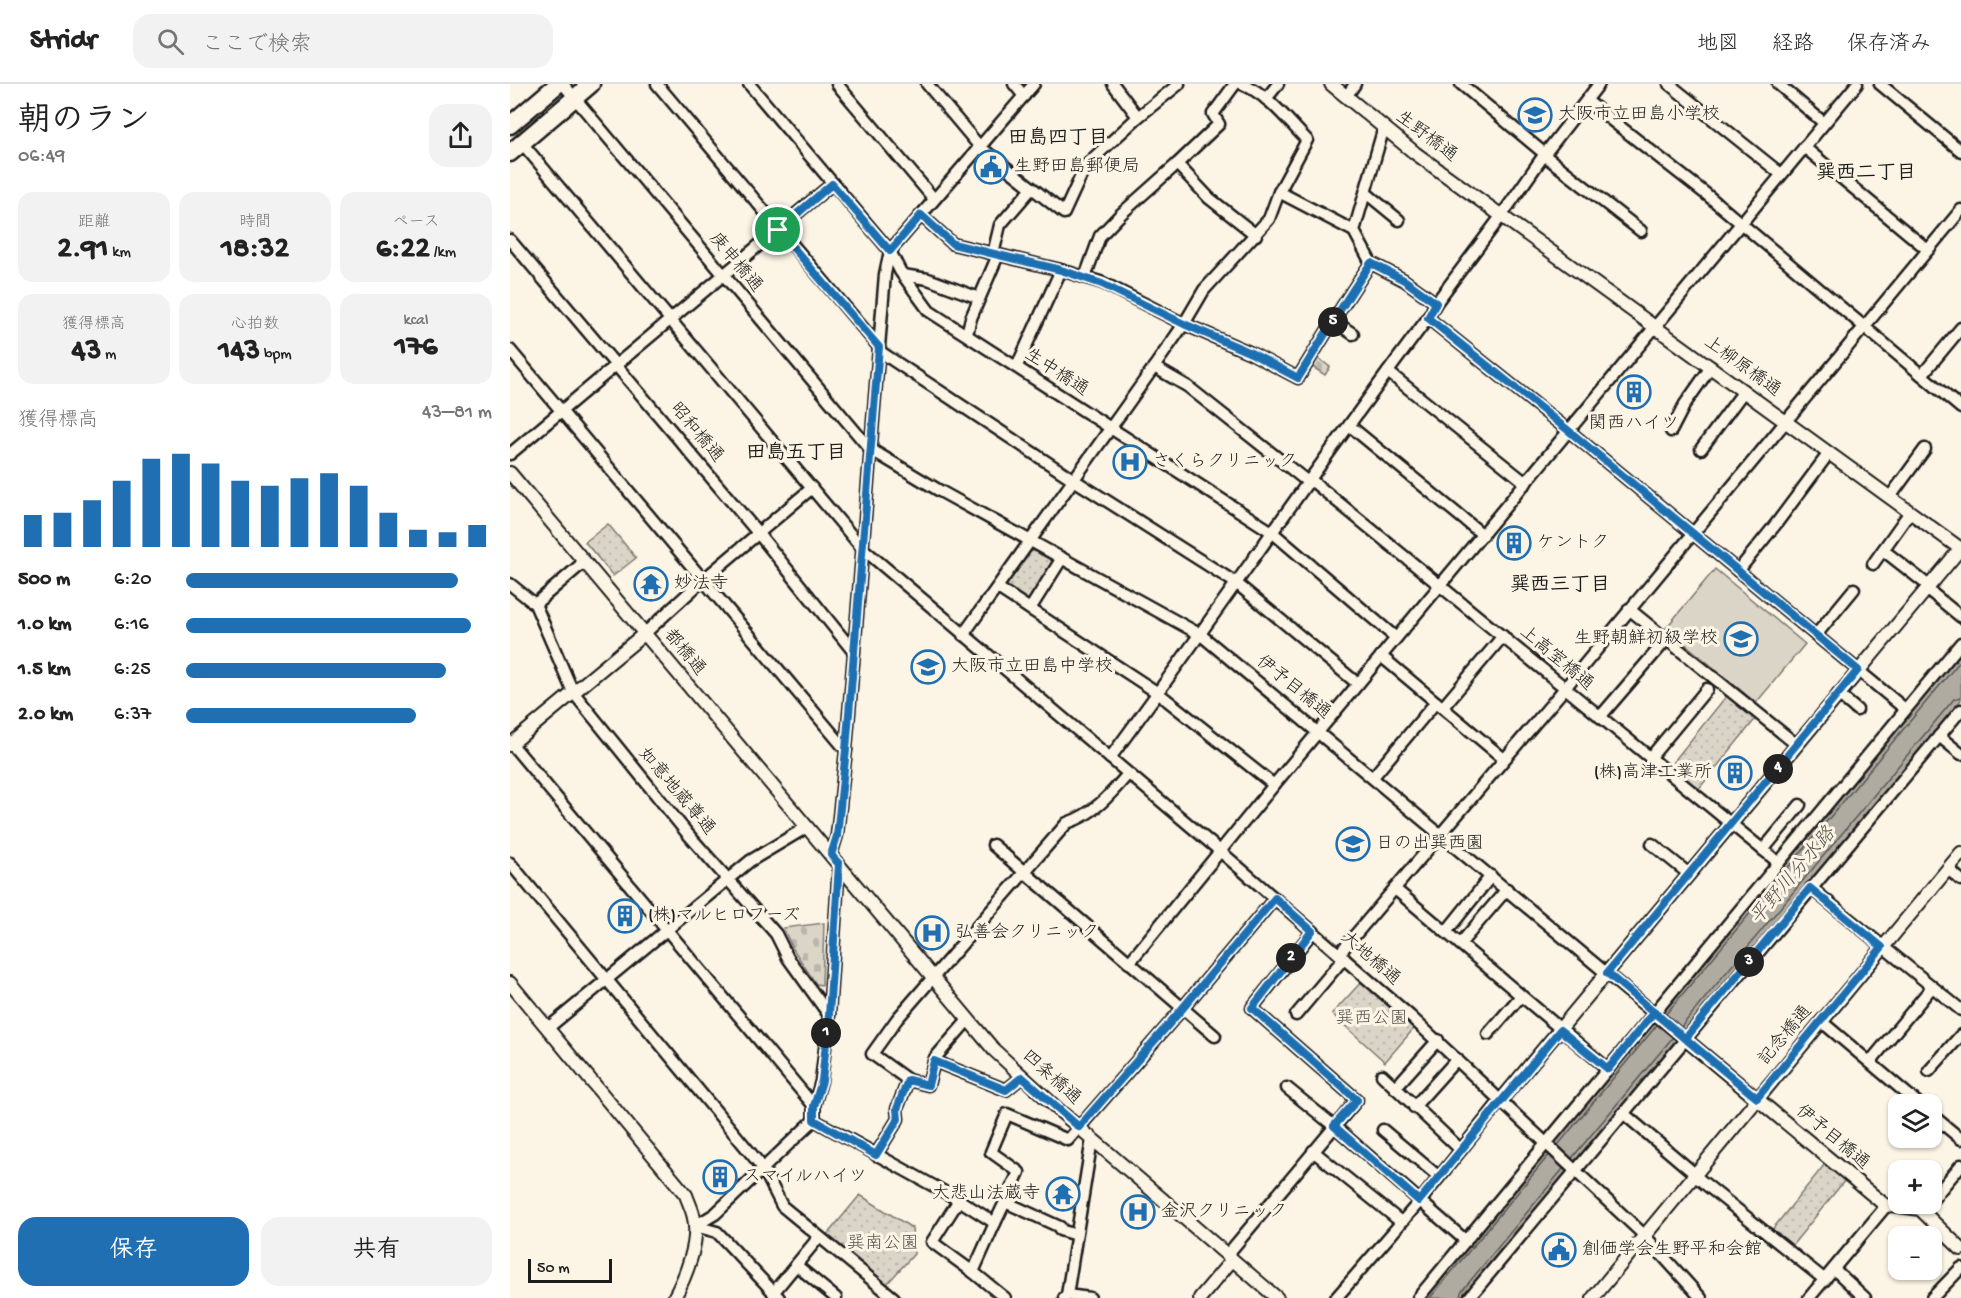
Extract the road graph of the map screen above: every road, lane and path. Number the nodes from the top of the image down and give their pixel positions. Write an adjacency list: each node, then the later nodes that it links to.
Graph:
1 (558, 84): 30 (main road)
2 (563, 84): 25 (street, 庚申橋通)
3 (591, 84): 25 (main road)
4 (657, 84): 49 (street)
5 (748, 84): 39 (street, 生中橋通)
6 (837, 84): 43 (street)
7 (927, 84): 32 (street)
8 (1014, 84): 23 (street)
9 (1034, 84): 23 (street)
10 (1113, 84): 28 (street)
11 (1179, 84): 28 (street)
12 (1235, 84): 37 (street)
13 (1242, 84): 26 (street)
14 (1278, 84): 26 (street)
15 (1331, 84): 24 (street, 生野橋通)
16 (1355, 84): 24 (street)
17 (1461, 84): 36 (street)
18 (1599, 84): 27 (street)
19 (1668, 84): 38 (street)
20 (1778, 84): 29 (street)
21 (1857, 84): 29 (street)
22 (1880, 84): 35 (street)
23 (1024, 96): 32 (street)
24 (1346, 96): 31 (street, 生野橋通)
25 (575, 98): 34 (main road); 59 (street, 庚申橋通)
26 (1266, 99): 41 (street)
27 (1587, 100): 36 (street); 48 (street)
28 (1138, 117): 40 (street)
29 (1824, 123): 33 (street)
30 (510, 125)
31 (1384, 127): 42 (street); 46 (street, 生野橋通)
32 (980, 147): 40 (street); 43 (street)
33 (1804, 147): 38 (street); 54 (street)
34 (516, 148): 65 (street, 大地橋通)
35 (1961, 151)
36 (1544, 154): 46 (street); 51 (street)
37 (1177, 164): 52 (street); 61 (street)
38 (1781, 174): 48 (street)
39 (832, 184): 49 (street); 55 (street, 生中橋通)
40 (1032, 188): 56 (street)
41 (1279, 192): 50 (street); 52 (street)
42 (1366, 193): 47 (street); 50 (street)
43 (934, 199): 45 (street)
44 (1961, 210): 54 (street)
45 (921, 215): 55 (street); 56 (street)
46 (1502, 215): 63 (street); 68 (street, 上柳原橋通)
47 (1399, 220)
48 (1740, 223): 68 (street); 69 (street)
49 (778, 230): 59 (street); 73 (street)
50 (1354, 231): 57 (street)
51 (1641, 231)
52 (1256, 235): 67 (street)
53 (510, 240): 75 (street, 昭和橋通)
54 (1928, 250): 69 (street)
55 (890, 251): 60 (street, 生中橋通); 73 (street)
56 (995, 255): 58 (street); 62 (street)
57 (1371, 263): 63 (street); 66 (street)
58 (1061, 270): 61 (street); 76 (street)
59 (723, 275): 65 (street); 89 (street, 庚申橋通)
60 (903, 275): 62 (street); 71 (street, 生中橋通)
61 (1085, 277): 67 (street)
62 (979, 298): 71 (street)
63 (1436, 303): 64 (street)
64 (1428, 318): 79 (street); 87 (street)
65 (670, 319): 75 (street); 98 (street, 大地橋通)
66 (1334, 321): 67 (street); 72 (street)
67 (1184, 324): 77 (street)
68 (1655, 326): 78 (street, 上柳原橋通); 87 (street)
69 (1864, 327): 80 (street); 84 (street)
70 (1961, 328): 80 (street)
71 (967, 334): 76 (street, 生中橋通)
72 (1353, 334)
73 (879, 349): 89 (street); 95 (street)
74 (510, 350): 83 (street)
75 (617, 365): 83 (street); 102 (street, 昭和橋通)
76 (1017, 366): 86 (street, 生中橋通)
77 (1154, 367): 86 (street); 96 (street, 上高室橋通)
78 (1711, 367): 81 (street, 上柳原橋通); 88 (street)
79 (1388, 372): 85 (street); 97 (street)
80 (1922, 375): 82 (street)
81 (1744, 391): 84 (street, 上柳原橋通); 90 (street)
82 (1961, 408)
83 (561, 411): 93 (street); 113 (street)
84 (1785, 421): 92 (street, 上柳原橋通); 103 (street)
85 (1350, 426): 96 (street); 104 (street)
86 (1110, 428): 95 (street); 101 (street, 生中橋通)
87 (1569, 431): 97 (street); 103 (street)
88 (1671, 431)
89 (870, 449): 105 (street, 伊予目橋通); 107 (street)
90 (1701, 449)
91 (1925, 449): 99 (street)
92 (1829, 453): 99 (street, 上柳原橋通); 112 (street)
93 (510, 454)
94 (510, 473): 110 (street, 都橋通)
95 (1074, 480): 105 (street); 114 (street)
96 (1310, 481): 101 (street); 116 (street, 上高室橋通)
97 (1526, 483): 104 (street)
98 (812, 488): 102 (street); 107 (street, 大地橋通)
99 (1890, 497): 100 (street, 上柳原橋通)
100 (1910, 512): 106 (street, 上柳原橋通); 108 (street)
101 (1272, 532): 114 (street); 129 (street, 生中橋通)
102 (758, 533): 113 (street); 132 (street, 昭和橋通)
103 (1692, 534): 112 (street); 122 (street)
104 (1483, 535): 116 (street)
105 (1030, 540): 109 (street, 伊予目橋通); 118 (street)
106 (1961, 548): 117 (street)
107 (862, 549): 125 (street, 大地橋通); 132 (street)
108 (1883, 550): 111 (street); 117 (street)
109 (1062, 558): 121 (street); 126 (street, 伊予目橋通)
110 (584, 562): 120 (street); 124 (street, 都橋通)
111 (1873, 564)
112 (1738, 571): 127 (street)
113 (703, 580): 124 (street); 150 (street)
114 (1236, 583): 126 (street); 135 (street)
115 (510, 584): 120 (street, 如意地蔵尊通)
116 (1441, 585): 128 (street, 上高室橋通); 129 (street)
117 (1928, 587): 123 (street); 134 (street)
118 (998, 588): 121 (street); 125 (street)
119 (1854, 590): 127 (street)
120 (535, 604): 138 (street, 如意地蔵尊通)
121 (1030, 609): 139 (street)
122 (1629, 609): 130 (street); 136 (street)
123 (1961, 617)
124 (644, 634): 138 (street); 160 (street, 都橋通)
125 (963, 635): 152 (street, 大地橋通)
126 (1201, 635): 139 (street); 146 (street, 伊予目橋通)
127 (1816, 635): 134 (street)
128 (1503, 636): 136 (street, 上高室橋通); 141 (street)
129 (1396, 638): 133 (street)
130 (1667, 639): 145 (street); 149 (street)
131 (1961, 642): 143 (street)
132 (853, 651): 150 (street)
133 (1381, 656): 135 (street); 141 (street)
134 (1858, 670): 140 (street); 143 (street)
135 (1358, 684): 146 (street)
136 (1565, 688): 145 (street, 上高室橋通); 154 (street)
137 (1707, 689): 153 (street)
138 (573, 692): 148 (street); 174 (street, 如意地蔵尊通)
139 (1158, 693): 152 (street); 157 (street)
140 (1839, 694): 142 (street); 149 (street)
141 (1440, 705): 154 (street); 156 (street)
142 (1857, 710)
143 (1905, 710): 169 (street)
144 (1961, 710): 147 (street)
145 (1600, 717): 153 (street, 上高室橋通)
146 (1319, 732): 156 (street, 伊予目橋通); 157 (street)
147 (1939, 736): 151 (street); 176 (street)
148 (511, 743): 180 (street)
149 (1797, 745): 159 (street)
150 (846, 750): 167 (street)
151 (1961, 754)
152 (1110, 758): 155 (street, 大地橋通)
153 (1650, 758): 159 (street, 上高室橋通)
154 (1504, 759): 161 (street)
155 (1128, 774): 165 (street, 大地橋通); 171 (street)
156 (1372, 777): 161 (street, 伊予目橋通)
157 (1274, 785): 165 (street)
158 (1800, 805): 164 (street)
159 (1731, 824): 164 (street, 上高室橋通); 172 (street)
160 (807, 826): 167 (street, 都橋通); 174 (street)
161 (1441, 834): 173 (street, 伊予目橋通); 177 (street)
162 (1652, 844): 172 (street)
163 (993, 845): 171 (street)
164 (1763, 850): 169 (street, 上高室橋通)
165 (1220, 851): 179 (street, 大地橋通); 186 (street)
166 (1961, 853): 170 (street, 記念橋通)
167 (835, 860): 188 (street, 四条橋通); 196 (street)
168 (510, 863): 189 (street)
169 (1779, 863): 195 (street)
170 (1948, 869): 175 (street); 184 (street, 記念橋通)
171 (1024, 872): 186 (street); 188 (street)
172 (1689, 874): 187 (street)
173 (1491, 876): 178 (street, 伊予目橋通); 182 (street)
174 (728, 879): 180 (street); 196 (street, 如意地蔵尊通)
175 (1961, 879)
176 (1810, 888): 184 (street); 205 (street)
177 (1395, 889): 182 (street); 185 (street)
178 (1507, 889): 183 (street); 187 (street, 伊予目橋通)
179 (1275, 898): 181 (street, 大地橋通); 193 (street)
180 (667, 929): 189 (street); 220 (street)
181 (1312, 931): 185 (street, 大地橋通); 225 (street)
182 (1446, 932): 183 (street)
183 (1460, 944): 192 (street)
184 (1882, 947): 191 (street); 199 (street, 記念橋通)
185 (1342, 956): 197 (street); 206 (street, 大地橋通)
186 (1130, 963): 193 (street)
187 (1607, 973): 195 (street, 伊予目橋通); 201 (street)
188 (933, 978): 198 (street, 四条橋通); 214 (street)
189 (608, 979): 200 (street); 235 (street)
190 (510, 983): 200 (street)
191 (1932, 987): 194 (street); 209 (street)
192 (1521, 996): 201 (street); 202 (street)
193 (1182, 1009): 204 (street); 226 (street)
194 (1961, 1010)
195 (1654, 1012): 205 (street, 伊予目橋通); 210 (street)
196 (829, 1015): 220 (street)
197 (1296, 1015)
198 (968, 1020): 208 (street); 213 (street, 四条橋通)
199 (1821, 1021): 209 (street); 218 (street, 記念橋通)
200 (548, 1029): 247 (street)
201 (1560, 1030): 210 (street); 219 (street)
202 (1488, 1034)
203 (1961, 1035): 211 (street)
204 (1215, 1036)
205 (1685, 1039): 218 (street, 伊予目橋通); 222 (street)
206 (1438, 1040): 207 (street, 大地橋通); 216 (street)
207 (1457, 1059): 219 (street, 大地橋通); 221 (street)
208 (934, 1061): 213 (street); 214 (street)
209 (1870, 1062): 217 (street)
210 (1608, 1069): 230 (street)
211 (1929, 1071)
212 (1382, 1075): 216 (street)
213 (1022, 1077): 226 (street, 四条橋通)
214 (908, 1080): 233 (street)
215 (1287, 1088): 225 (street)
216 (1395, 1088): 221 (street)
217 (1907, 1094)
218 (1757, 1098): 237 (street, 記念橋通); 243 (street, 伊予目橋通)
219 (1501, 1100): 230 (street, 大地橋通); 231 (street)
220 (814, 1106): 223 (street)
221 (1414, 1107): 231 (street)
222 (1623, 1113): 236 (street); 237 (street)
223 (814, 1120): 233 (street); 235 (street)
224 (1942, 1123): 229 (street)
225 (1334, 1126): 232 (street); 241 (street)
226 (1079, 1127): 228 (street, 四条橋通); 242 (street)
227 (1383, 1130): 238 (street)
228 (1092, 1138): 248 (street); 253 (street, 四条橋通)
229 (1961, 1139)
230 (1547, 1144): 236 (street, 大地橋通); 251 (street)
231 (1461, 1150): 238 (street)
232 (1313, 1151): 245 (street); 253 (street)
233 (876, 1155): 240 (street)
234 (1961, 1165): 239 (street)
235 (763, 1168): 247 (street); 250 (street)
236 (1575, 1169): 249 (street); 271 (street)
237 (1694, 1174): 249 (street, 記念橋通); 258 (street)
238 (1439, 1177): 241 (street)
239 (1942, 1187)
240 (959, 1200): 246 (street); 257 (street)
241 (1419, 1201): 245 (street); 251 (street)
242 (1005, 1202): 246 (street); 248 (street)
243 (1886, 1206): 256 (street)
244 (1935, 1214): 252 (street)
245 (1401, 1222): 269 (street)
246 (995, 1223): 257 (street)
247 (695, 1226): 259 (street); 261 (street)
248 (1076, 1235): 260 (street)
249 (1644, 1235): 272 (street, 記念橋通); 273 (street)
250 (819, 1237): 254 (street); 263 (street)
251 (1466, 1241): 270 (street)
252 (1961, 1249)
253 (1229, 1257): 267 (street); 268 (street, 四条橋通)
254 (796, 1265): 259 (street); 262 (street)
255 (1961, 1268): 276 (street)
256 (1833, 1269): 258 (street); 275 (street)
257 (973, 1272): 264 (street)
258 (1825, 1280): 274 (street)
259 (776, 1295)
260 (1065, 1297): 265 (street)
261 (674, 1298)
262 (836, 1298)
263 (894, 1298)
264 (1005, 1298)
265 (1090, 1298): 266 (street)
266 (1102, 1298)
267 (1200, 1298)
268 (1277, 1298)
269 (1336, 1298)
270 (1419, 1298)
271 (1468, 1298)
272 (1593, 1298)
273 (1701, 1298)
274 (1809, 1298)
275 (1865, 1298)
276 (1932, 1298)

